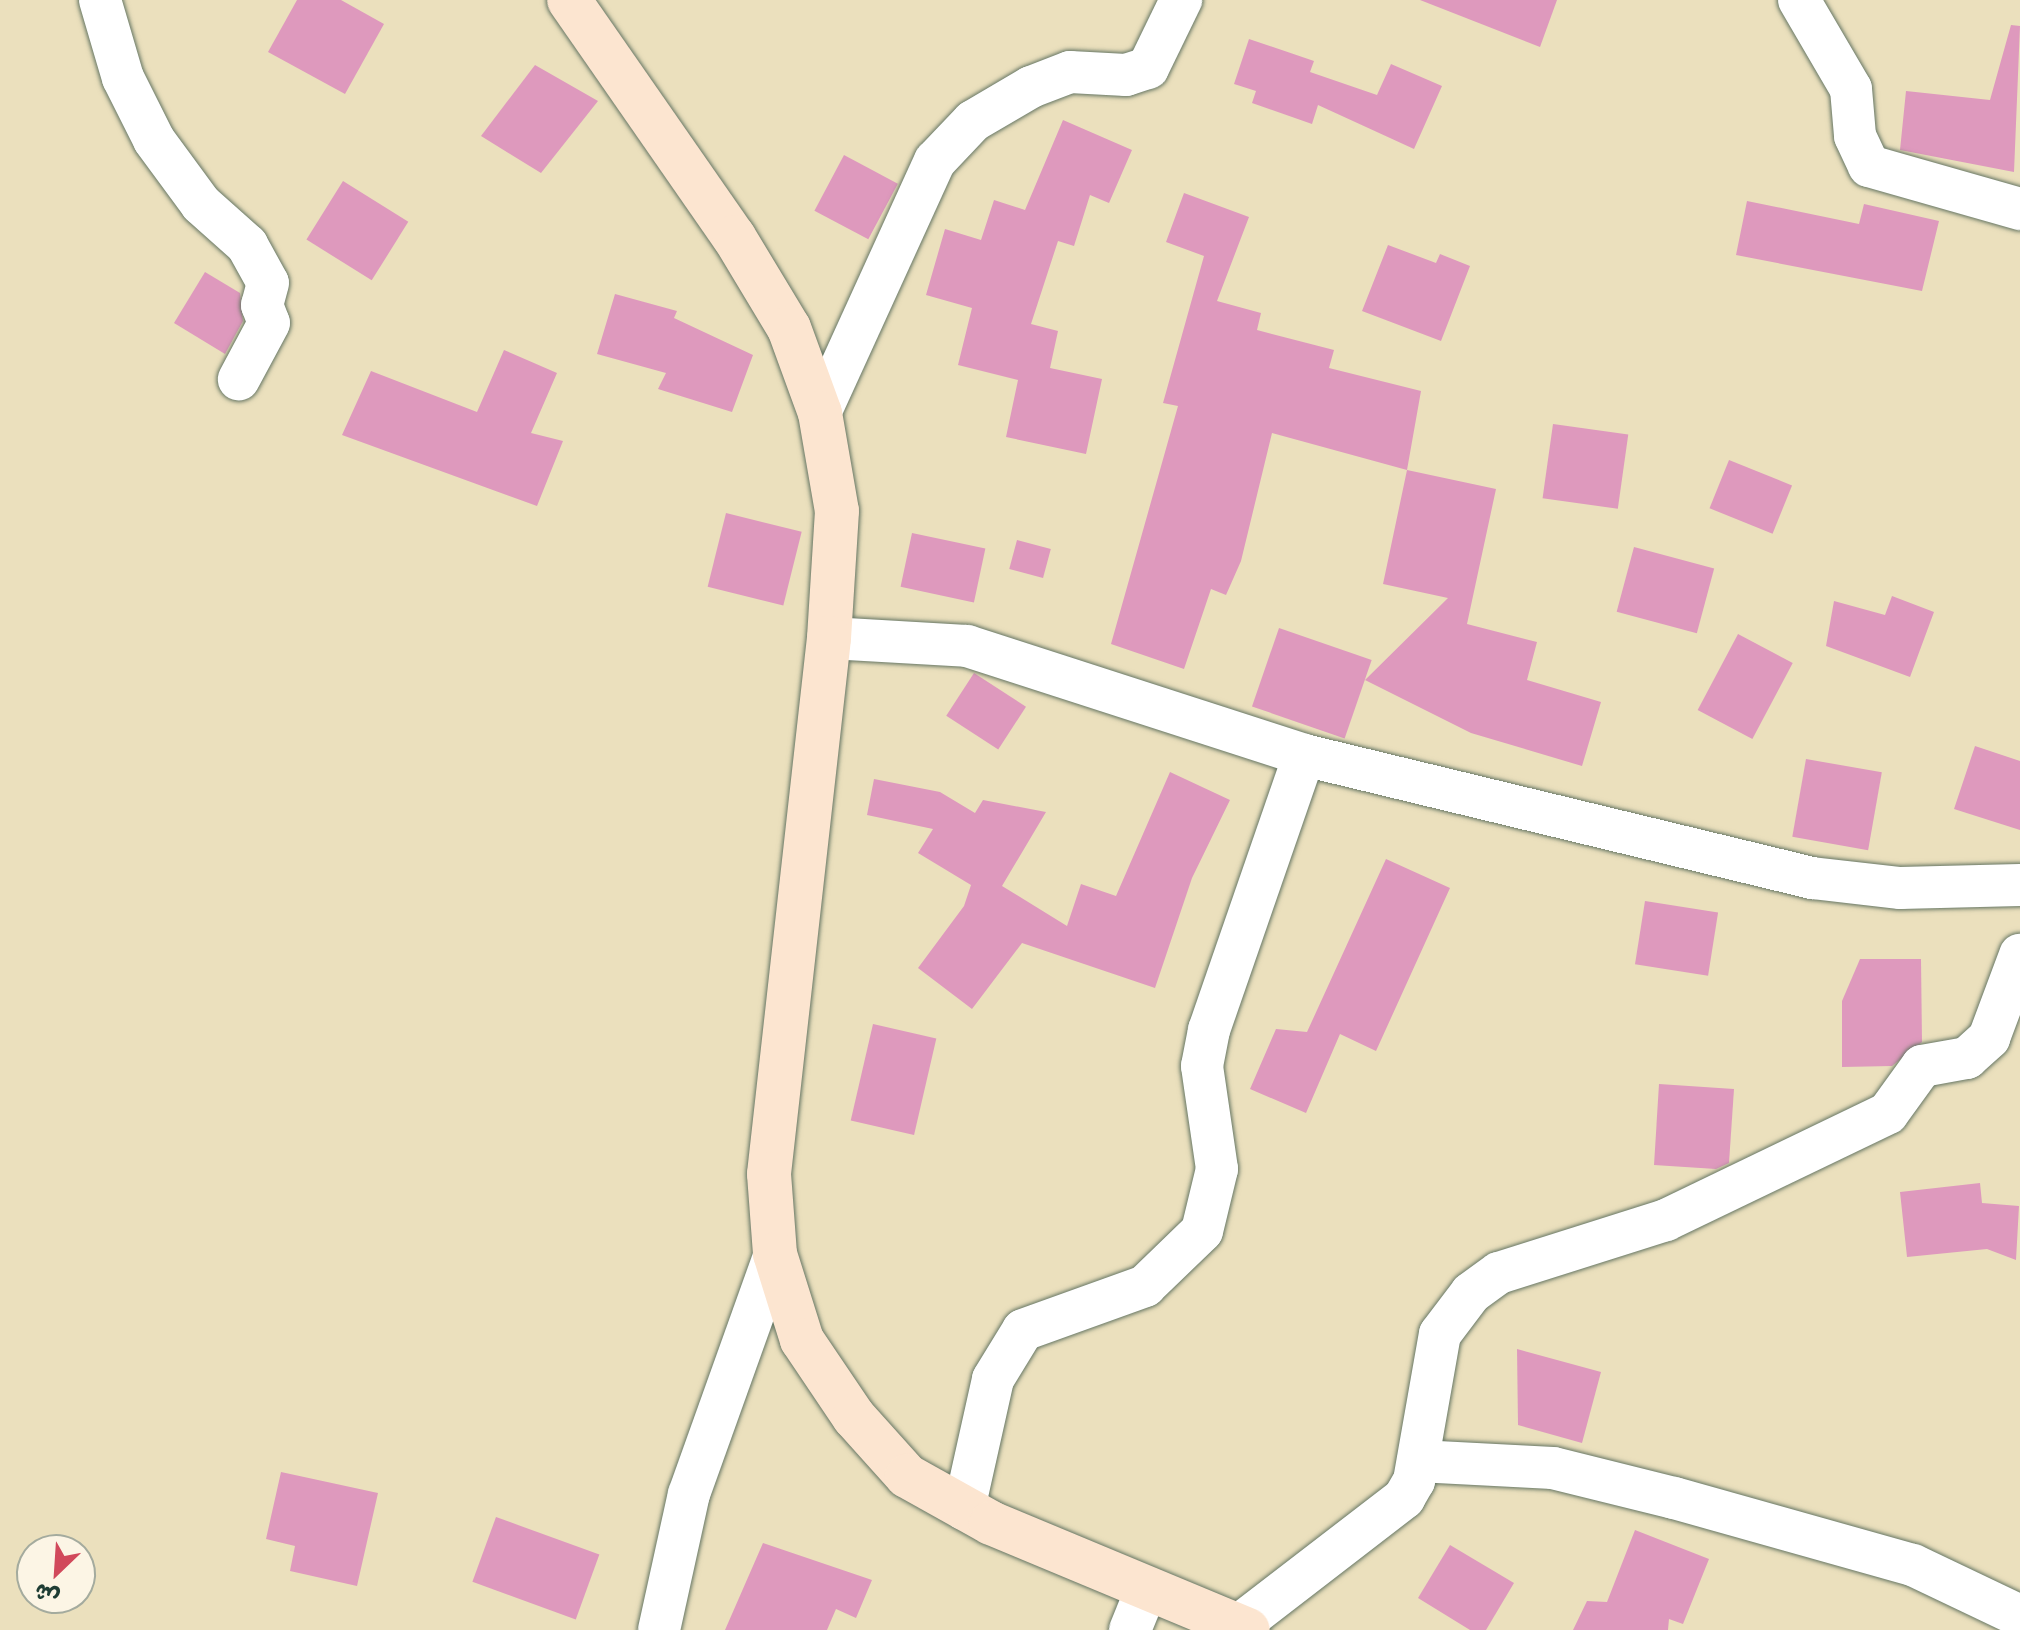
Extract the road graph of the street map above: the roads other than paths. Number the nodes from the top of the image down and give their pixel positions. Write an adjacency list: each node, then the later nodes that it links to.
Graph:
1 (100, 0): 6 (street)
2 (569, 0): 7 (street)
3 (1181, 0): 7 (street)
4 (1799, 0): 5 (street)
5 (2020, 209)
6 (239, 379)
7 (820, 413): 8 (street)
8 (829, 638): 9 (street); 12 (street)
9 (1304, 755): 10 (street); 14 (street)
10 (2020, 885)
11 (2020, 955): 13 (street)
12 (775, 1254): 14 (street); 18 (street)
13 (1418, 1461): 16 (street); 17 (street)
14 (964, 1509): 15 (street)
15 (1147, 1588): 17 (street); 19 (street)
16 (2020, 1616)
17 (1243, 1628)
18 (659, 1630)
19 (1130, 1630)

